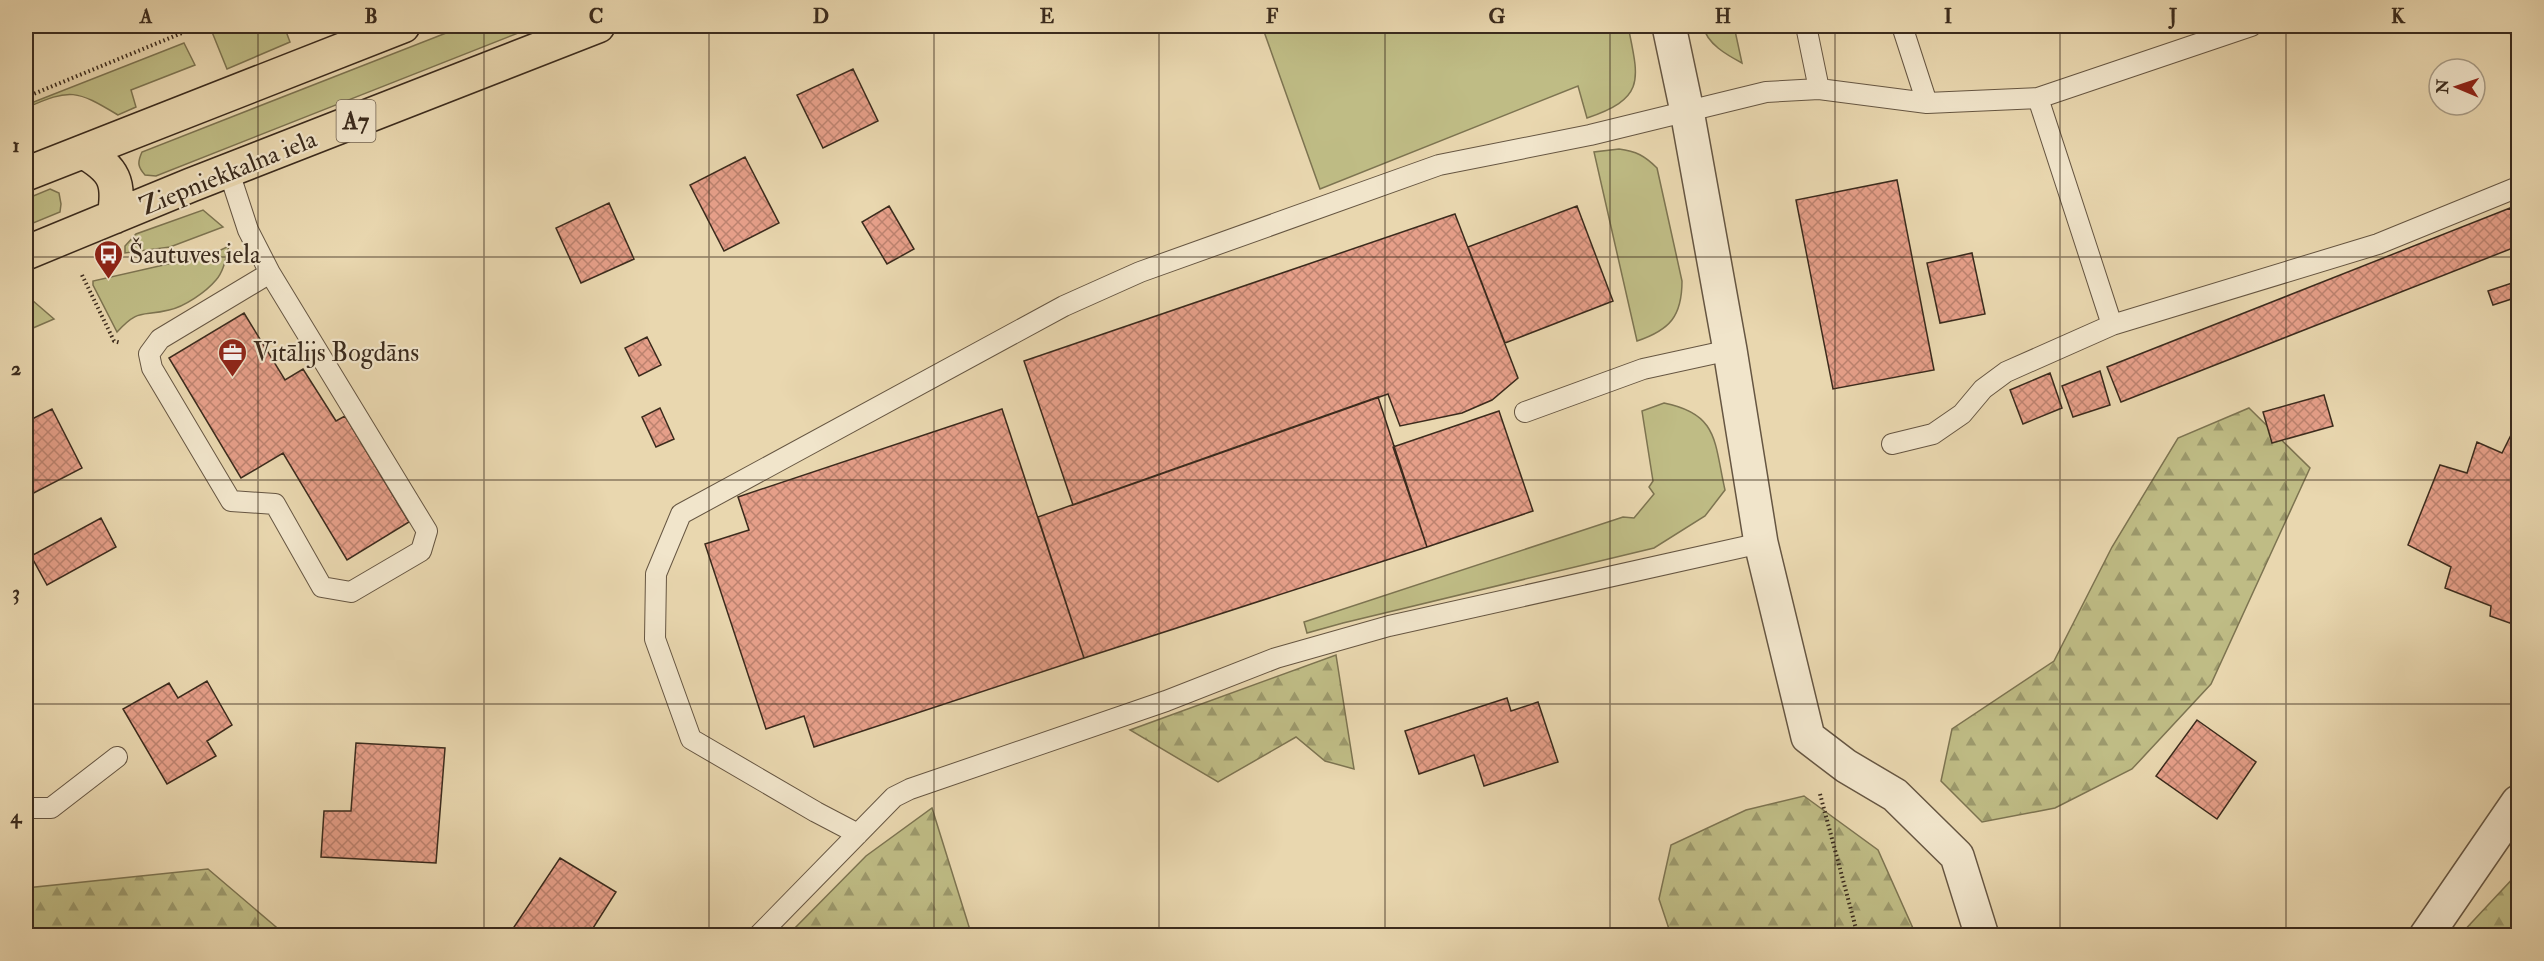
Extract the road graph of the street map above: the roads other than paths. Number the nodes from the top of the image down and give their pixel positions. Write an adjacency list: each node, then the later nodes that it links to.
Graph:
1 (403, 26): 11 (highway)
2 (598, 26): 12 (highway, Ziepniekkalna iela / A7)
3 (1669, 26): 10 (street)
4 (1806, 26): 7 (lane)
5 (1902, 26): 9 (lane)
6 (2251, 26): 8 (lane)
7 (1819, 89): 9 (lane); 10 (lane)
8 (2038, 98): 9 (lane); 18 (lane)
9 (1927, 104)
10 (1687, 111): 19 (street); 26 (lane)
11 (84, 152): 13 (highway); 15 (highway)
12 (229, 171): 15 (highway, Ziepniekkalna iela / A7); 17 (lane)
13 (26, 174)
14 (2518, 187): 18 (lane)
15 (114, 217): 16 (highway, Ziepniekkalna iela / A7)
16 (26, 253)
17 (270, 273): 17 (lane)
18 (2112, 325): 21 (lane)
19 (1730, 351): 20 (lane); 22 (street)
20 (1525, 412)
21 (1892, 444)
22 (1761, 543): 26 (lane); 28 (street)
23 (117, 757): 25 (lane)
24 (2518, 802): 29 (street)
25 (26, 808)
26 (858, 834): 27 (lane)
27 (758, 936)
28 (1982, 936)
29 (2426, 936)

